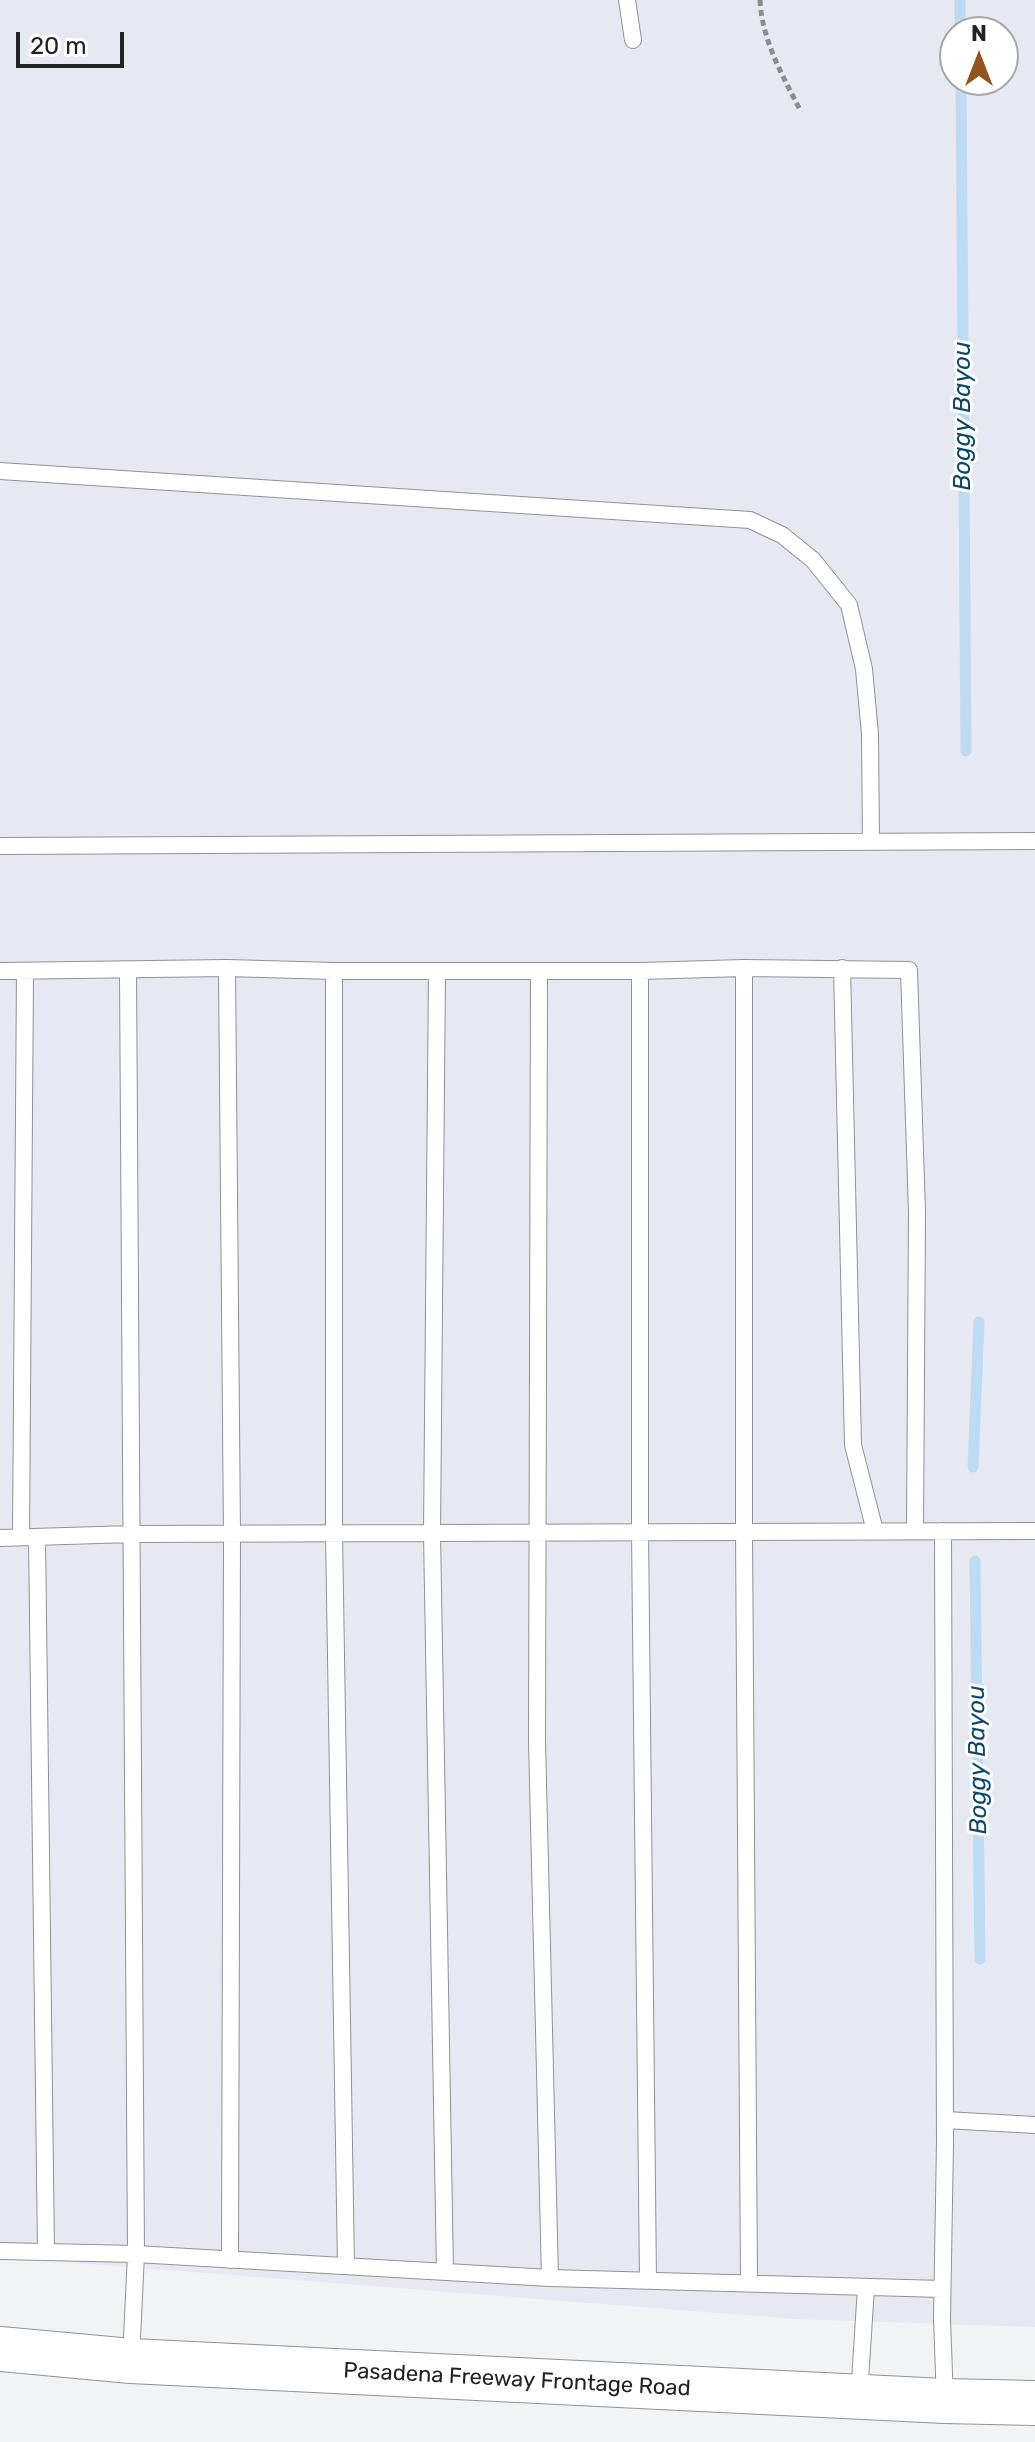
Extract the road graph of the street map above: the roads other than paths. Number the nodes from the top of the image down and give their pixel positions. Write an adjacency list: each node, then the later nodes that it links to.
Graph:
1 (627, 0): 2 (lane)
2 (633, 40)
3 (0, 471): 5 (lane)
4 (1035, 841): 5 (lane)
5 (871, 842): 6 (lane)
6 (0, 846)
7 (227, 968): 12 (lane); 13 (lane); 26 (lane)
8 (744, 968): 9 (lane); 16 (lane); 23 (lane)
9 (842, 968): 17 (lane); 18 (lane)
10 (0, 971): 11 (lane)
11 (25, 971): 12 (lane); 28 (lane)
12 (128, 971): 25 (lane)
13 (334, 971): 14 (lane); 27 (lane)
14 (437, 971): 15 (lane); 24 (lane)
15 (539, 971): 16 (lane); 21 (lane)
16 (640, 971): 22 (lane)
17 (875, 1531): 18 (lane); 23 (lane)
18 (915, 1531): 19 (lane)
19 (943, 1531): 20 (lane); 30 (lane)
20 (1035, 1531)
21 (539, 1532): 22 (lane); 24 (lane); 38 (lane)
22 (640, 1532): 23 (lane); 39 (lane)
23 (744, 1532): 40 (lane)
24 (432, 1533): 27 (lane); 37 (lane)
25 (132, 1534): 26 (lane); 28 (lane); 34 (lane)
26 (232, 1534): 27 (lane); 35 (lane)
27 (334, 1534): 36 (lane)
28 (29, 1537): 29 (lane); 33 (lane)
29 (0, 1538)
30 (945, 2120): 31 (lane); 42 (lane)
31 (1035, 2125)
32 (0, 2251): 33 (lane)
33 (46, 2252): 34 (lane)
34 (136, 2254): 35 (lane); 44 (lane)
35 (230, 2260): 36 (lane)
36 (346, 2266): 37 (lane)
37 (445, 2272): 38 (lane)
38 (550, 2278): 39 (lane)
39 (648, 2280): 40 (lane)
40 (749, 2283): 41 (lane)
41 (866, 2287): 42 (lane); 45 (lane)
42 (942, 2289): 46 (lane)
43 (0, 2349): 44 (main road, Pasadena Freeway Frontage Road)
44 (131, 2361): 45 (main road, Pasadena Freeway Frontage Road)
45 (859, 2396): 46 (main road, Pasadena Freeway Frontage Road)
46 (945, 2401): 47 (main road, Pasadena Freeway Frontage Road)
47 (1035, 2403)

